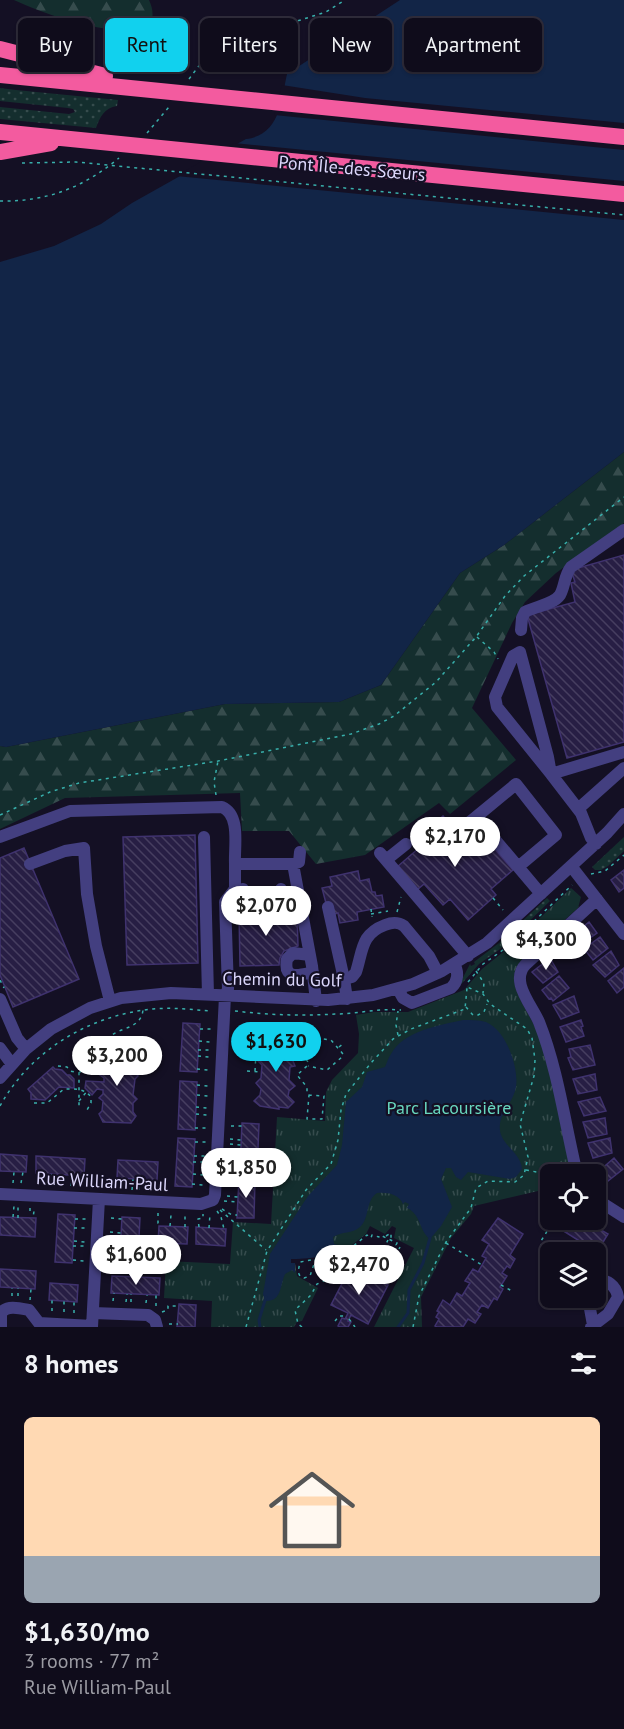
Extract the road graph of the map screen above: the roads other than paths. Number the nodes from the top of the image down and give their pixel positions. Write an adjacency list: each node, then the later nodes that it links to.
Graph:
1 (0, 49): 3 (highway)
2 (0, 75): 3 (highway)
3 (158, 89): 5 (highway)
4 (0, 132): 6 (highway, Pont Île-des-Sœurs)
5 (624, 137)
6 (69, 139): 7 (highway); 8 (highway, Pont Île-des-Sœurs)
7 (0, 152)
8 (624, 194)
9 (624, 530): 10 (street)
10 (521, 630)
11 (624, 752): 13 (street)
12 (624, 768): 14 (street)
13 (551, 774): 13 (street); 14 (street)
14 (578, 809): 23 (street)
15 (624, 814): 19 (street, Chemin du Golf)
16 (476, 817): 18 (street); 29 (street); 29 (street)
17 (624, 825): 19 (street, Chemin du Golf)
18 (457, 832)
19 (607, 833): 23 (street, Chemin du Golf)
20 (0, 837): 26 (street)
21 (204, 837): 45 (street)
22 (406, 844): 39 (street)
23 (596, 844): 28 (street, Chemin du Golf)
24 (300, 852): 27 (street)
25 (30, 864): 50 (street)
26 (235, 864): 27 (street); 46 (street)
27 (293, 864): 38 (street)
28 (571, 866): 32 (street, Chemin du Golf); 33 (street)
29 (518, 867): 32 (street)
30 (243, 889): 36 (street)
31 (281, 889): 35 (street)
32 (541, 894): 39 (street, Chemin du Golf)
33 (597, 899): 37 (street); 55 (street)
34 (328, 907): 43 (street)
35 (282, 912)
36 (244, 913)
37 (624, 934)
38 (310, 956): 41 (street); 41 (street)
39 (468, 956): 40 (street, Chemin du Golf)
40 (454, 964): 42 (street, Chemin du Golf); 44 (street)
41 (313, 972): 49 (street)
42 (438, 973): 43 (street); 44 (street, Chemin du Golf)
43 (344, 979): 48 (street)
44 (398, 989): 48 (street, Chemin du Golf)
45 (208, 995): 46 (street, Chemin du Golf); 50 (street, Chemin du Golf)
46 (225, 996): 49 (street, Chemin du Golf); 57 (street, Rue William-Paul)
47 (0, 999): 52 (street)
48 (346, 999): 49 (street, Chemin du Golf)
49 (316, 1000)
50 (110, 1001): 52 (street, Chemin du Golf)
51 (0, 1048): 53 (street)
52 (26, 1049): 53 (street, Chemin du Golf)
53 (12, 1063): 54 (street, Chemin du Golf)
54 (0, 1078)
55 (575, 1164)
56 (0, 1194): 57 (street, Rue William-Paul)
57 (99, 1199): 62 (street)
58 (606, 1205): 59 (street)
59 (624, 1217)
60 (606, 1282): 65 (street)
61 (589, 1308): 65 (street)
62 (93, 1313): 64 (street); 67 (street)
63 (38, 1325): 66 (street); 67 (street)
64 (160, 1325)
65 (592, 1326)
66 (1, 1327)
67 (92, 1327)

